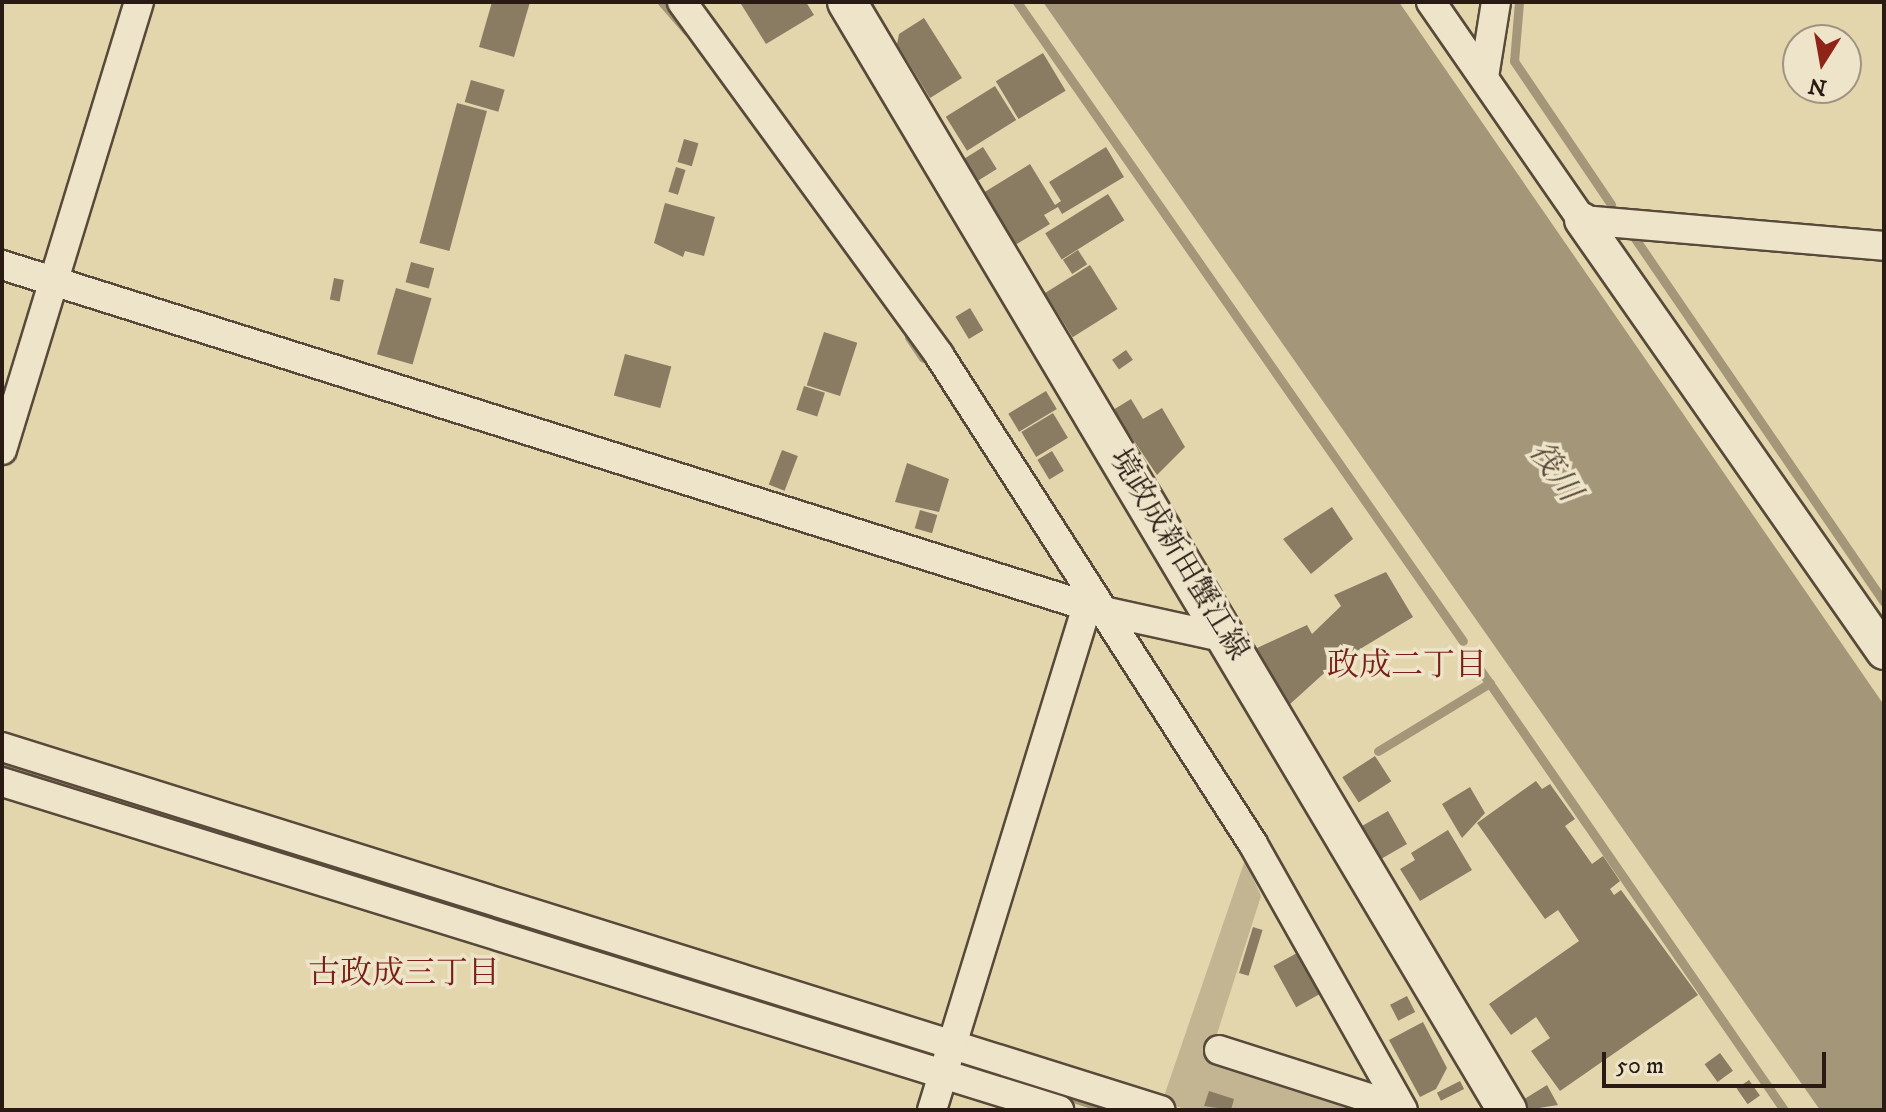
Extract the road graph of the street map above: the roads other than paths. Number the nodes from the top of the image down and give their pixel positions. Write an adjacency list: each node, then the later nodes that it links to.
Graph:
1 (139, 2): 10 (street)
2 (682, 2): 12 (street)
3 (847, 2): 13 (main road, 境政成新田蟹江線)
4 (1431, 2): 6 (street)
5 (1496, 2): 6 (street)
6 (1484, 77): 7 (street)
7 (1582, 220): 8 (street); 14 (street)
8 (1884, 246)
9 (2, 265): 10 (street)
10 (54, 282): 11 (street); 12 (street)
11 (2, 450)
12 (1095, 609): 13 (street); 17 (street); 20 (street)
13 (1230, 639): 24 (main road, 境政成新田蟹江線)
14 (1884, 652)
15 (2, 747): 17 (street)
16 (2, 782): 19 (street)
17 (952, 1044): 19 (street); 23 (street)
18 (1219, 1050): 20 (street)
19 (943, 1073): 21 (street); 22 (street)
20 (1402, 1109)
21 (932, 1110)
22 (1059, 1110)
23 (1160, 1110)
24 (1507, 1110)

